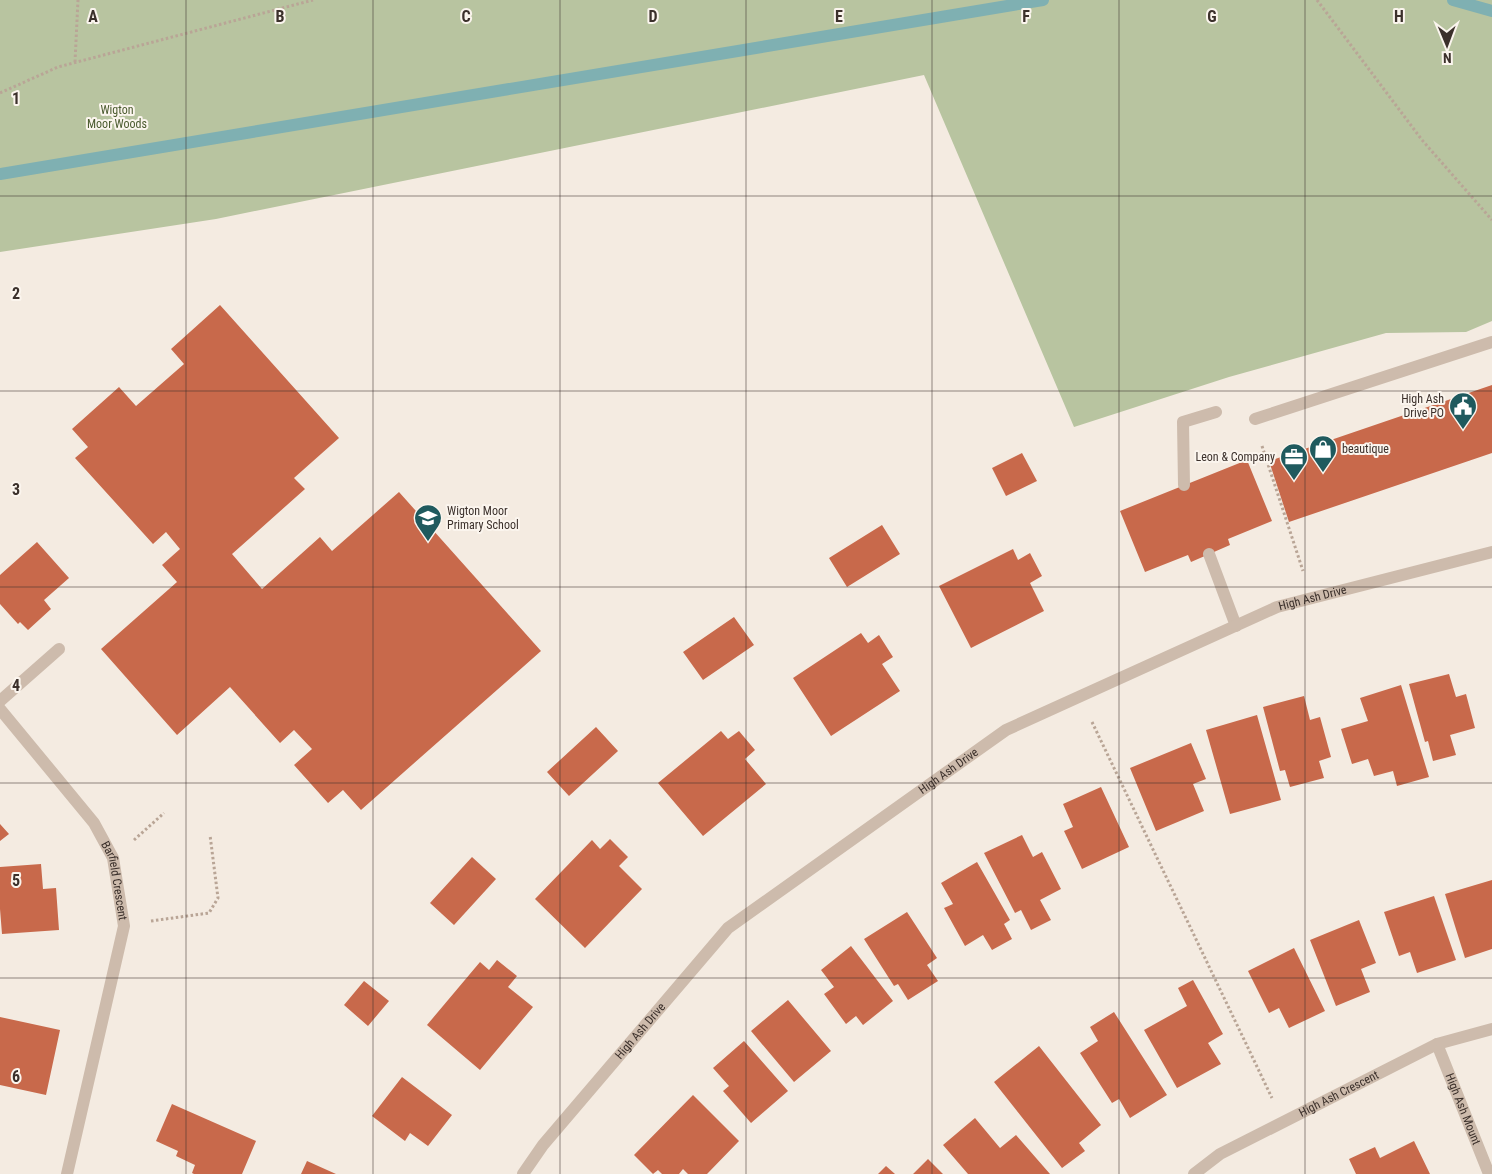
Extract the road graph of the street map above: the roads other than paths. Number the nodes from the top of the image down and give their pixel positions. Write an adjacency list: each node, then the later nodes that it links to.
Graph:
1 (1492, 342): 3 (street)
2 (1216, 412): 4 (street)
3 (1255, 419)
4 (1184, 485)
5 (1492, 552): 7 (street, High Ash Drive)
6 (1209, 554): 7 (street)
7 (1236, 626): 14 (street, High Ash Drive)
8 (60, 649): 9 (street)
9 (0, 701)
10 (0, 709): 13 (street, Barfield Crescent)
11 (1492, 1029): 12 (street, High Ash Crescent)
12 (1437, 1044): 15 (street, High Ash Crescent); 16 (street, High Ash Mount)
13 (67, 1174)
14 (523, 1174)
15 (1194, 1174)
16 (1489, 1174)

